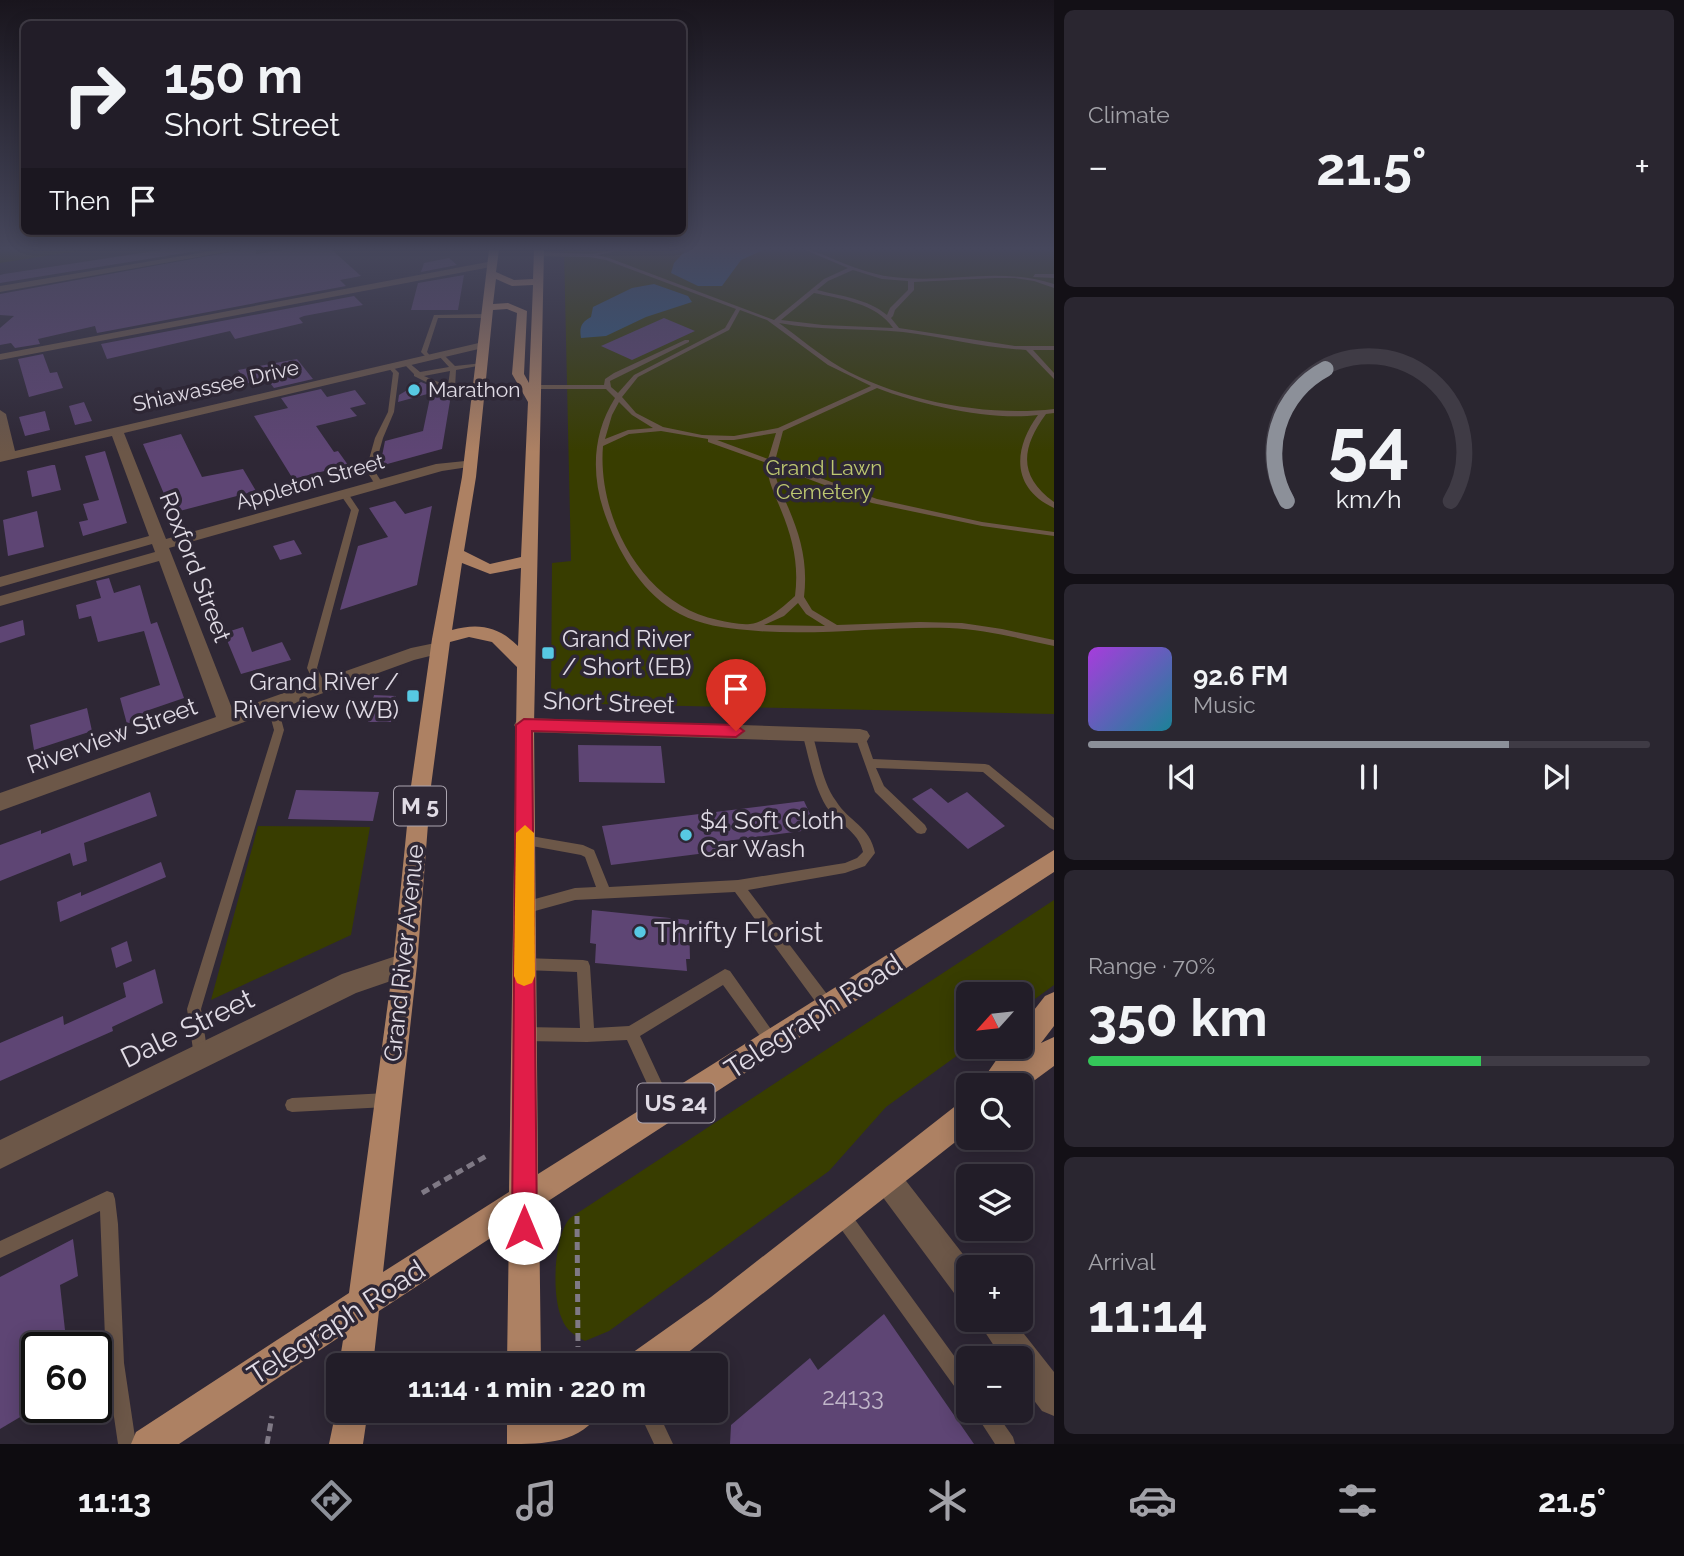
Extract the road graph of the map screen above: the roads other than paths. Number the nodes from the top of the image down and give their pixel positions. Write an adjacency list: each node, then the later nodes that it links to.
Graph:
1 (219, 317): 15 (street)
2 (436, 317): 16 (lane)
3 (486, 317): 12 (main road, Grand River Avenue / M 5)
4 (522, 317): 29 (main road)
5 (536, 317): 23 (main road)
6 (729, 317): 24 (lane)
7 (734, 317): 28 (lane)
8 (761, 317): 10 (lane)
9 (891, 317): 11 (lane)
10 (773, 319): 11 (lane); 25 (lane)
11 (897, 330): 14 (lane)
12 (483, 345): 16 (street, Shiawassee Drive); 18 (main road, Grand River Avenue / M 5)
13 (1054, 348): 14 (lane)
14 (1029, 350): 22 (lane)
15 (0, 357)
16 (435, 357): 17 (street, Shiawassee Drive); 20 (lane)
17 (406, 363): 19 (street, Shiawassee Drive); 21 (lane)
18 (481, 364): 20 (lane); 27 (main road, Grand River Avenue / M 5)
19 (391, 367): 35 (street, Shiawassee Drive); 41 (lane)
20 (453, 368): 21 (lane); 26 (lane)
21 (416, 375): 26 (lane)
22 (1054, 377)
23 (533, 387): 24 (lane); 29 (main road)
24 (608, 387): 28 (lane)
25 (874, 387): 31 (lane); 34 (lane)
26 (451, 391): 27 (lane)
27 (478, 392): 39 (main road, Grand River Avenue / M 5)
28 (618, 398): 33 (lane); 37 (lane)
29 (533, 403): 47 (main road)
30 (1054, 411): 31 (lane)
31 (1043, 413): 43 (lane)
32 (0, 414): 38 (street)
33 (661, 429): 36 (lane); 37 (lane)
34 (780, 430): 36 (lane); 40 (lane)
35 (117, 431): 38 (street, Shiawassee Drive); 45 (street, Roxford Street)
36 (702, 437): 40 (lane)
37 (600, 443): 51 (lane)
38 (5, 457)
39 (470, 463): 41 (street, Appleton Street); 46 (main road, Grand River Avenue / M 5)
40 (770, 464): 44 (lane); 49 (lane)
41 (379, 484): 42 (street, Appleton Street)
42 (344, 494): 45 (street, Appleton Street); 56 (lane)
43 (1054, 506)
44 (1054, 534)
45 (161, 546): 48 (street, Appleton Street); 50 (street, Appleton Street); 58 (street, Roxford Street)
46 (457, 552): 47 (main road); 54 (main road, Grand River Avenue / M 5)
47 (527, 560): 55 (main road)
48 (0, 582)
49 (799, 597): 51 (lane); 52 (lane)
50 (0, 601)
51 (753, 627): 52 (lane)
52 (835, 627): 53 (lane)
53 (1054, 643)
54 (441, 644): 55 (main road); 56 (street, Riverview Street); 72 (main road, Grand River Avenue / M 5)
55 (525, 665): 59 (main road)
56 (321, 686): 57 (street, Riverview Street)
57 (272, 704): 58 (street, Riverview Street); 80 (lane)
58 (227, 720): 63 (street, Riverview Street)
59 (524, 725): 60 (street, Short Street); 66 (main road)
60 (807, 733): 61 (street, Short Street); 68 (lane)
61 (860, 736): 62 (lane)
62 (869, 763): 64 (lane); 65 (lane)
63 (0, 802)
64 (1054, 825)
65 (921, 829)
66 (525, 840): 69 (lane); 70 (main road)
67 (1054, 860): 74 (main road, Telegraph Road / US 24)
68 (738, 886): 69 (lane); 74 (lane)
69 (604, 891): 70 (lane)
70 (524, 908): 71 (main road)
71 (524, 964): 76 (main road); 77 (lane)
72 (405, 965): 80 (street, Dale Street); 83 (main road, Grand River Avenue / M 5)
73 (1054, 1005): 81 (main road)
74 (828, 1007): 78 (main road, Telegraph Road / US 24)
75 (631, 1033): 77 (lane); 78 (lane); 85 (lane)
76 (524, 1034): 77 (lane); 89 (main road)
77 (587, 1035)
78 (773, 1042): 85 (main road, Telegraph Road / US 24)
79 (1054, 1050): 82 (main road)
80 (201, 1056): 87 (street, Dale Street)
81 (1002, 1073)
82 (1022, 1073)
83 (388, 1100): 84 (lane); 93 (main road, Grand River Avenue / M 5)
84 (292, 1105)
85 (666, 1109): 89 (main road, Telegraph Road / US 24)
86 (956, 1123): 88 (main road)
87 (0, 1155)
88 (886, 1178): 90 (main road); 92 (street)
89 (524, 1201): 93 (main road, Telegraph Road / US 24); 96 (main road)
90 (841, 1214): 97 (main road); 98 (lane)
91 (0, 1250): 105 (lane)
92 (956, 1270)
93 (364, 1302): 95 (main road, Grand River Avenue / M 5); 106 (main road, Telegraph Road / US 24)
94 (1002, 1332): 99 (street)
95 (358, 1353)
96 (524, 1353)
97 (660, 1353)
98 (956, 1374)
99 (1054, 1399)
100 (349, 1423): 107 (main road)
101 (524, 1423): 108 (main road)
102 (566, 1423): 109 (main road)
103 (653, 1423): 110 (lane)
104 (991, 1423): 111 (lane)
105 (127, 1444)
106 (148, 1444)
107 (346, 1444)
108 (524, 1444)
109 (538, 1444)
110 (664, 1444)
111 (1006, 1444)

